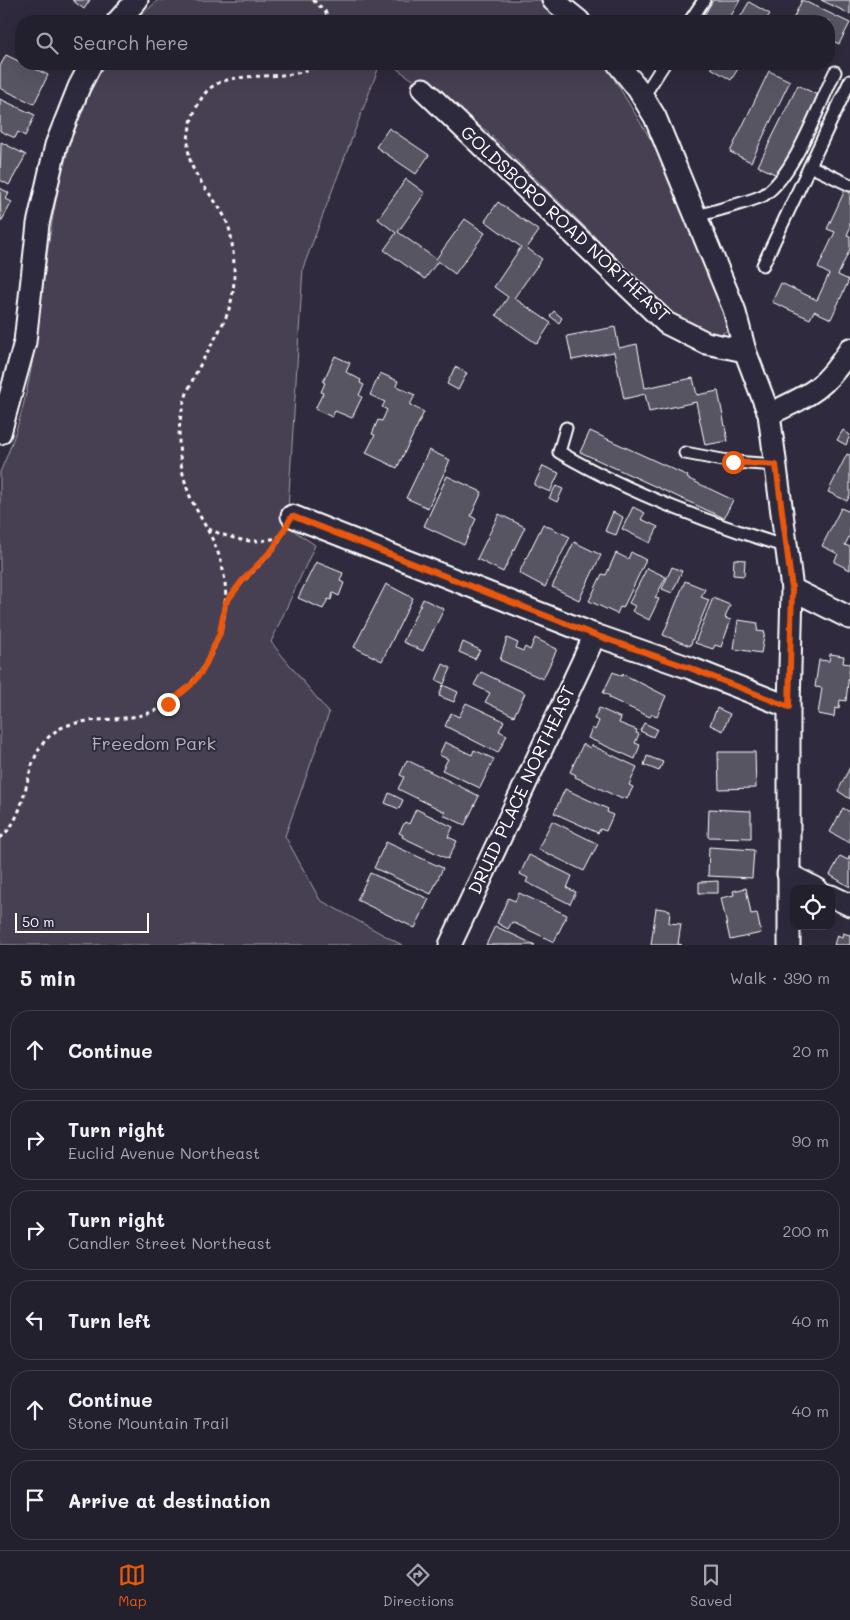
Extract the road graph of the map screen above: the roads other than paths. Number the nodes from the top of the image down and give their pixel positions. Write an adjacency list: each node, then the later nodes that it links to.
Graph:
1 (136, 0): 4 (street)
2 (553, 0): 5 (street)
3 (704, 0): 6 (lane)
4 (123, 15)
5 (571, 15)
6 (694, 15)
7 (88, 70): 22 (street)
8 (623, 70): 13 (street)
9 (660, 70): 13 (lane)
10 (835, 72): 16 (lane)
11 (850, 81): 14 (lane)
12 (423, 89): 19 (street, GOLDSBORO ROAD NORTHEAST)
13 (643, 97): 16 (street)
14 (810, 166): 15 (lane); 17 (lane)
15 (850, 185)
16 (698, 216): 19 (street)
17 (763, 266)
18 (850, 349): 20 (street)
19 (745, 351): 20 (street)
20 (769, 414): 24 (street)
21 (566, 428): 26 (lane)
22 (0, 433)
23 (685, 453): 24 (lane)
24 (776, 465): 26 (street)
25 (292, 516): 29 (street)
26 (787, 547): 27 (street)
27 (792, 589): 28 (street); 30 (street)
28 (850, 618)
29 (595, 635): 30 (street); 35 (street, DRUID PLACE NORTHEAST)
30 (789, 707): 31 (street)
31 (788, 874): 32 (street); 36 (street)
32 (809, 885)
33 (835, 898): 34 (street)
34 (850, 905)
35 (450, 945)
36 (789, 945)

